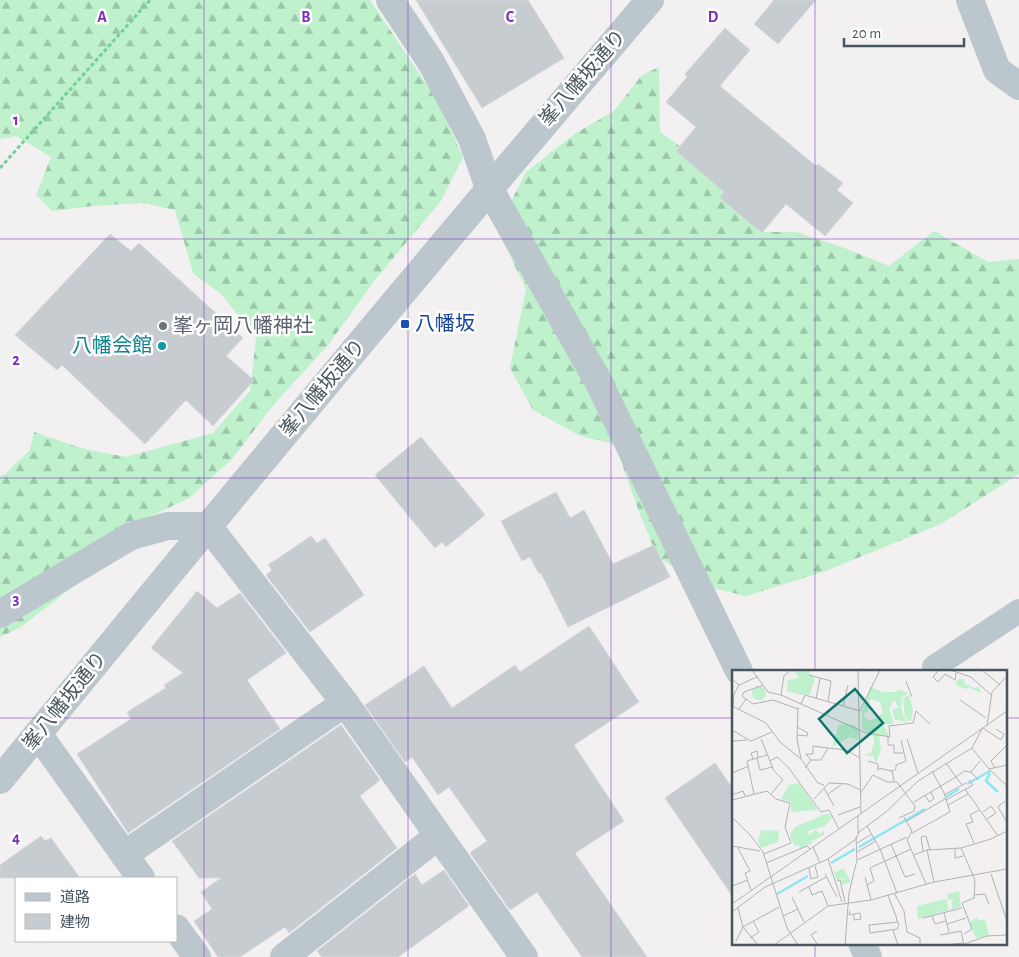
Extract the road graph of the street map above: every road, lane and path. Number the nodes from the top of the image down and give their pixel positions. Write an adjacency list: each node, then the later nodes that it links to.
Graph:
1 (150, 0): 6 (path)
2 (390, 0): 7 (street)
3 (650, 0): 7 (street, 峯八幡坂通り)
4 (970, 0): 5 (street)
5 (1019, 86)
6 (0, 168)
7 (489, 188): 8 (street, 峯八幡坂通り); 11 (street)
8 (208, 526): 10 (street); 13 (street); 14 (street, 峯八幡坂通り)
9 (1019, 611): 12 (lane)
10 (0, 614)
11 (739, 670)
12 (936, 670)
13 (345, 703): 16 (street); 17 (street)
14 (38, 734): 15 (street, 峯八幡坂通り); 17 (street)
15 (0, 780)
16 (438, 836): 22 (street); 23 (street)
17 (124, 855): 18 (street)
18 (140, 877)
19 (178, 931): 21 (street)
20 (862, 944): 24 (street)
21 (197, 957)
22 (284, 957)
23 (524, 957)
24 (868, 957)

